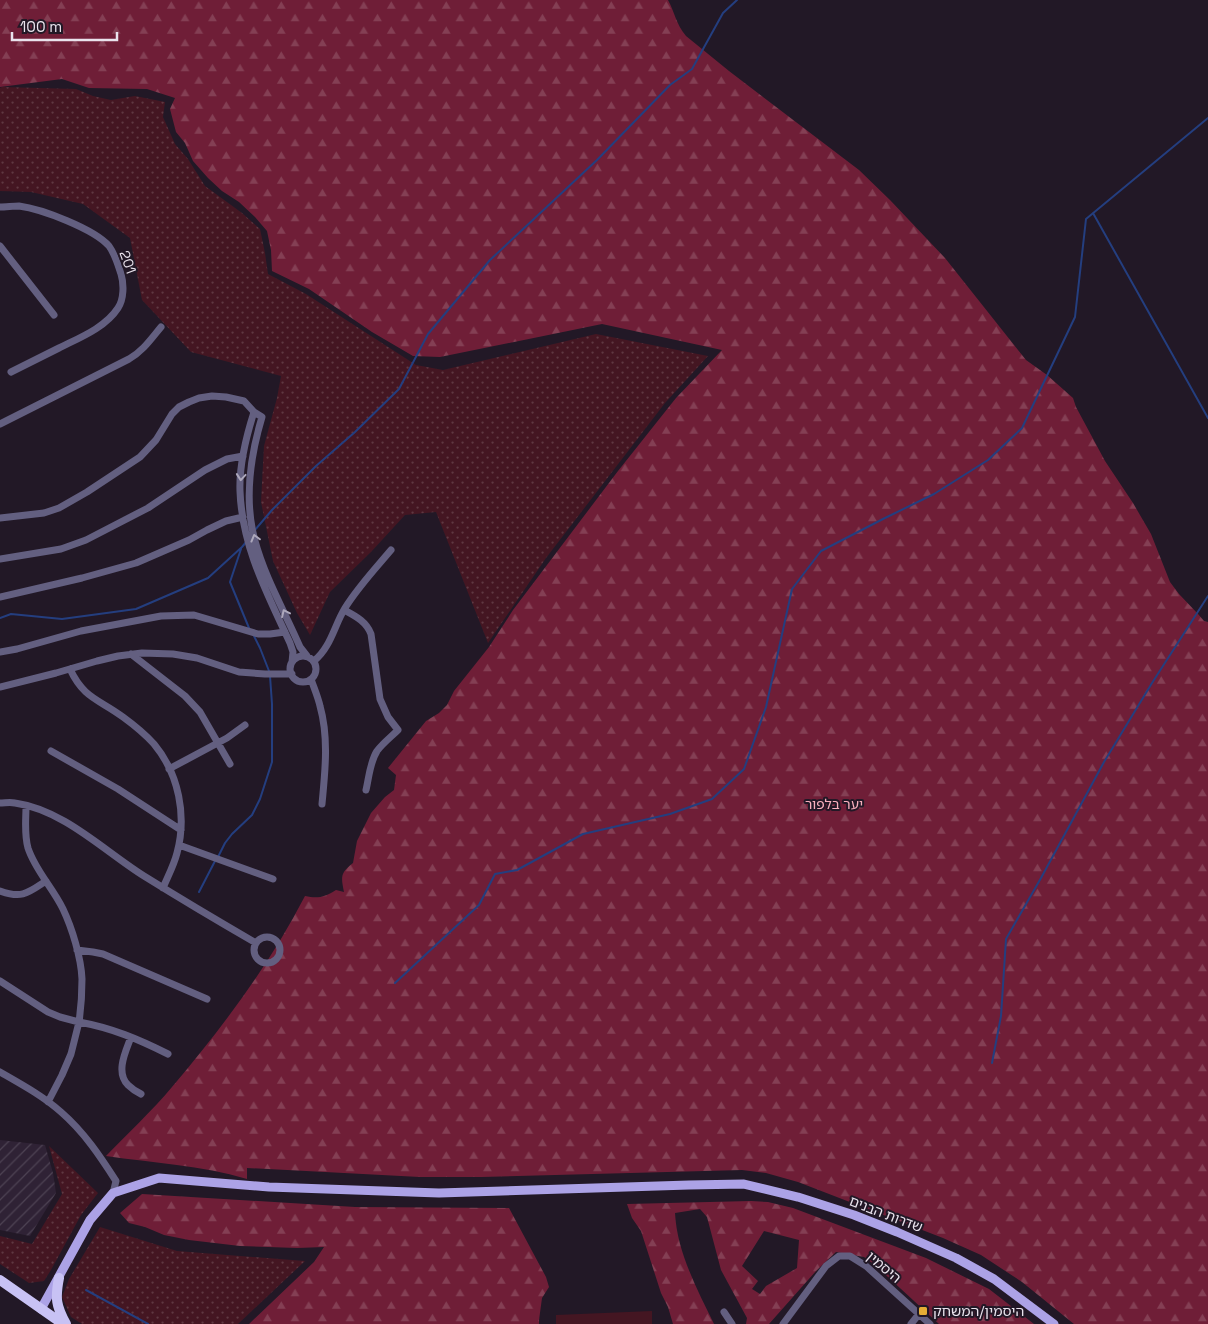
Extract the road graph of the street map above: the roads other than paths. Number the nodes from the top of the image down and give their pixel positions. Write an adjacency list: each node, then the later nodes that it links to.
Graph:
1 (0, 207): 5 (street, 201)
2 (0, 246): 3 (street)
3 (54, 315)
4 (161, 327): 7 (street)
5 (11, 372)
6 (254, 412): 8 (street); 10 (street); 12 (street, one-way to 6)
7 (0, 424)
8 (243, 456): 9 (street, one-way to 9); 13 (street)
9 (243, 517): 12 (street); 14 (street)
10 (0, 518)
11 (391, 550): 15 (street)
12 (256, 557): 16 (street); 19 (street, one-way to 12)
13 (0, 559)
14 (0, 597)
15 (344, 610): 20 (street); 31 (street)
16 (285, 632): 17 (street); 21 (street)
17 (0, 652)
18 (131, 654): 22 (street); 23 (street); 27 (street)
19 (307, 656): 20 (street); 21 (street)
20 (314, 661): 24 (street)
21 (292, 662): 23 (street)
22 (70, 669): 25 (street); 30 (street)
23 (292, 674): 24 (street)
24 (311, 679): 33 (street)
25 (0, 687)
26 (245, 725): 27 (street)
27 (218, 742): 29 (street); 30 (street)
28 (51, 752): 35 (street)
29 (230, 764)
30 (170, 769): 35 (street)
31 (366, 790)
32 (0, 803): 34 (street)
33 (322, 804)
34 (26, 806): 38 (street); 39 (street)
35 (181, 830): 36 (street)
36 (179, 845): 37 (street); 39 (street)
37 (273, 879)
38 (46, 881): 40 (street); 42 (street)
39 (163, 888): 41 (street)
40 (0, 891)
41 (256, 943)
42 (77, 950): 44 (street); 45 (street)
43 (0, 981): 45 (street)
44 (207, 999)
45 (79, 1022): 46 (street); 50 (street)
46 (131, 1037): 47 (street); 49 (street)
47 (168, 1054)
48 (0, 1072): 50 (street)
49 (141, 1094)
50 (48, 1102): 51 (street)
51 (113, 1193): 52 (main road); 62 (main road, שדרות הבנים)
52 (59, 1278): 54 (main road); 57 (highway)
53 (0, 1280): 54 (highway)
54 (41, 1309): 57 (highway)
55 (724, 1312): 58 (street)
56 (919, 1314): 59 (street, היסמין); 60 (street); 61 (street, היסמין)
57 (65, 1324)
58 (732, 1324)
59 (784, 1324)
60 (911, 1324)
61 (930, 1324)
62 (1054, 1324)

